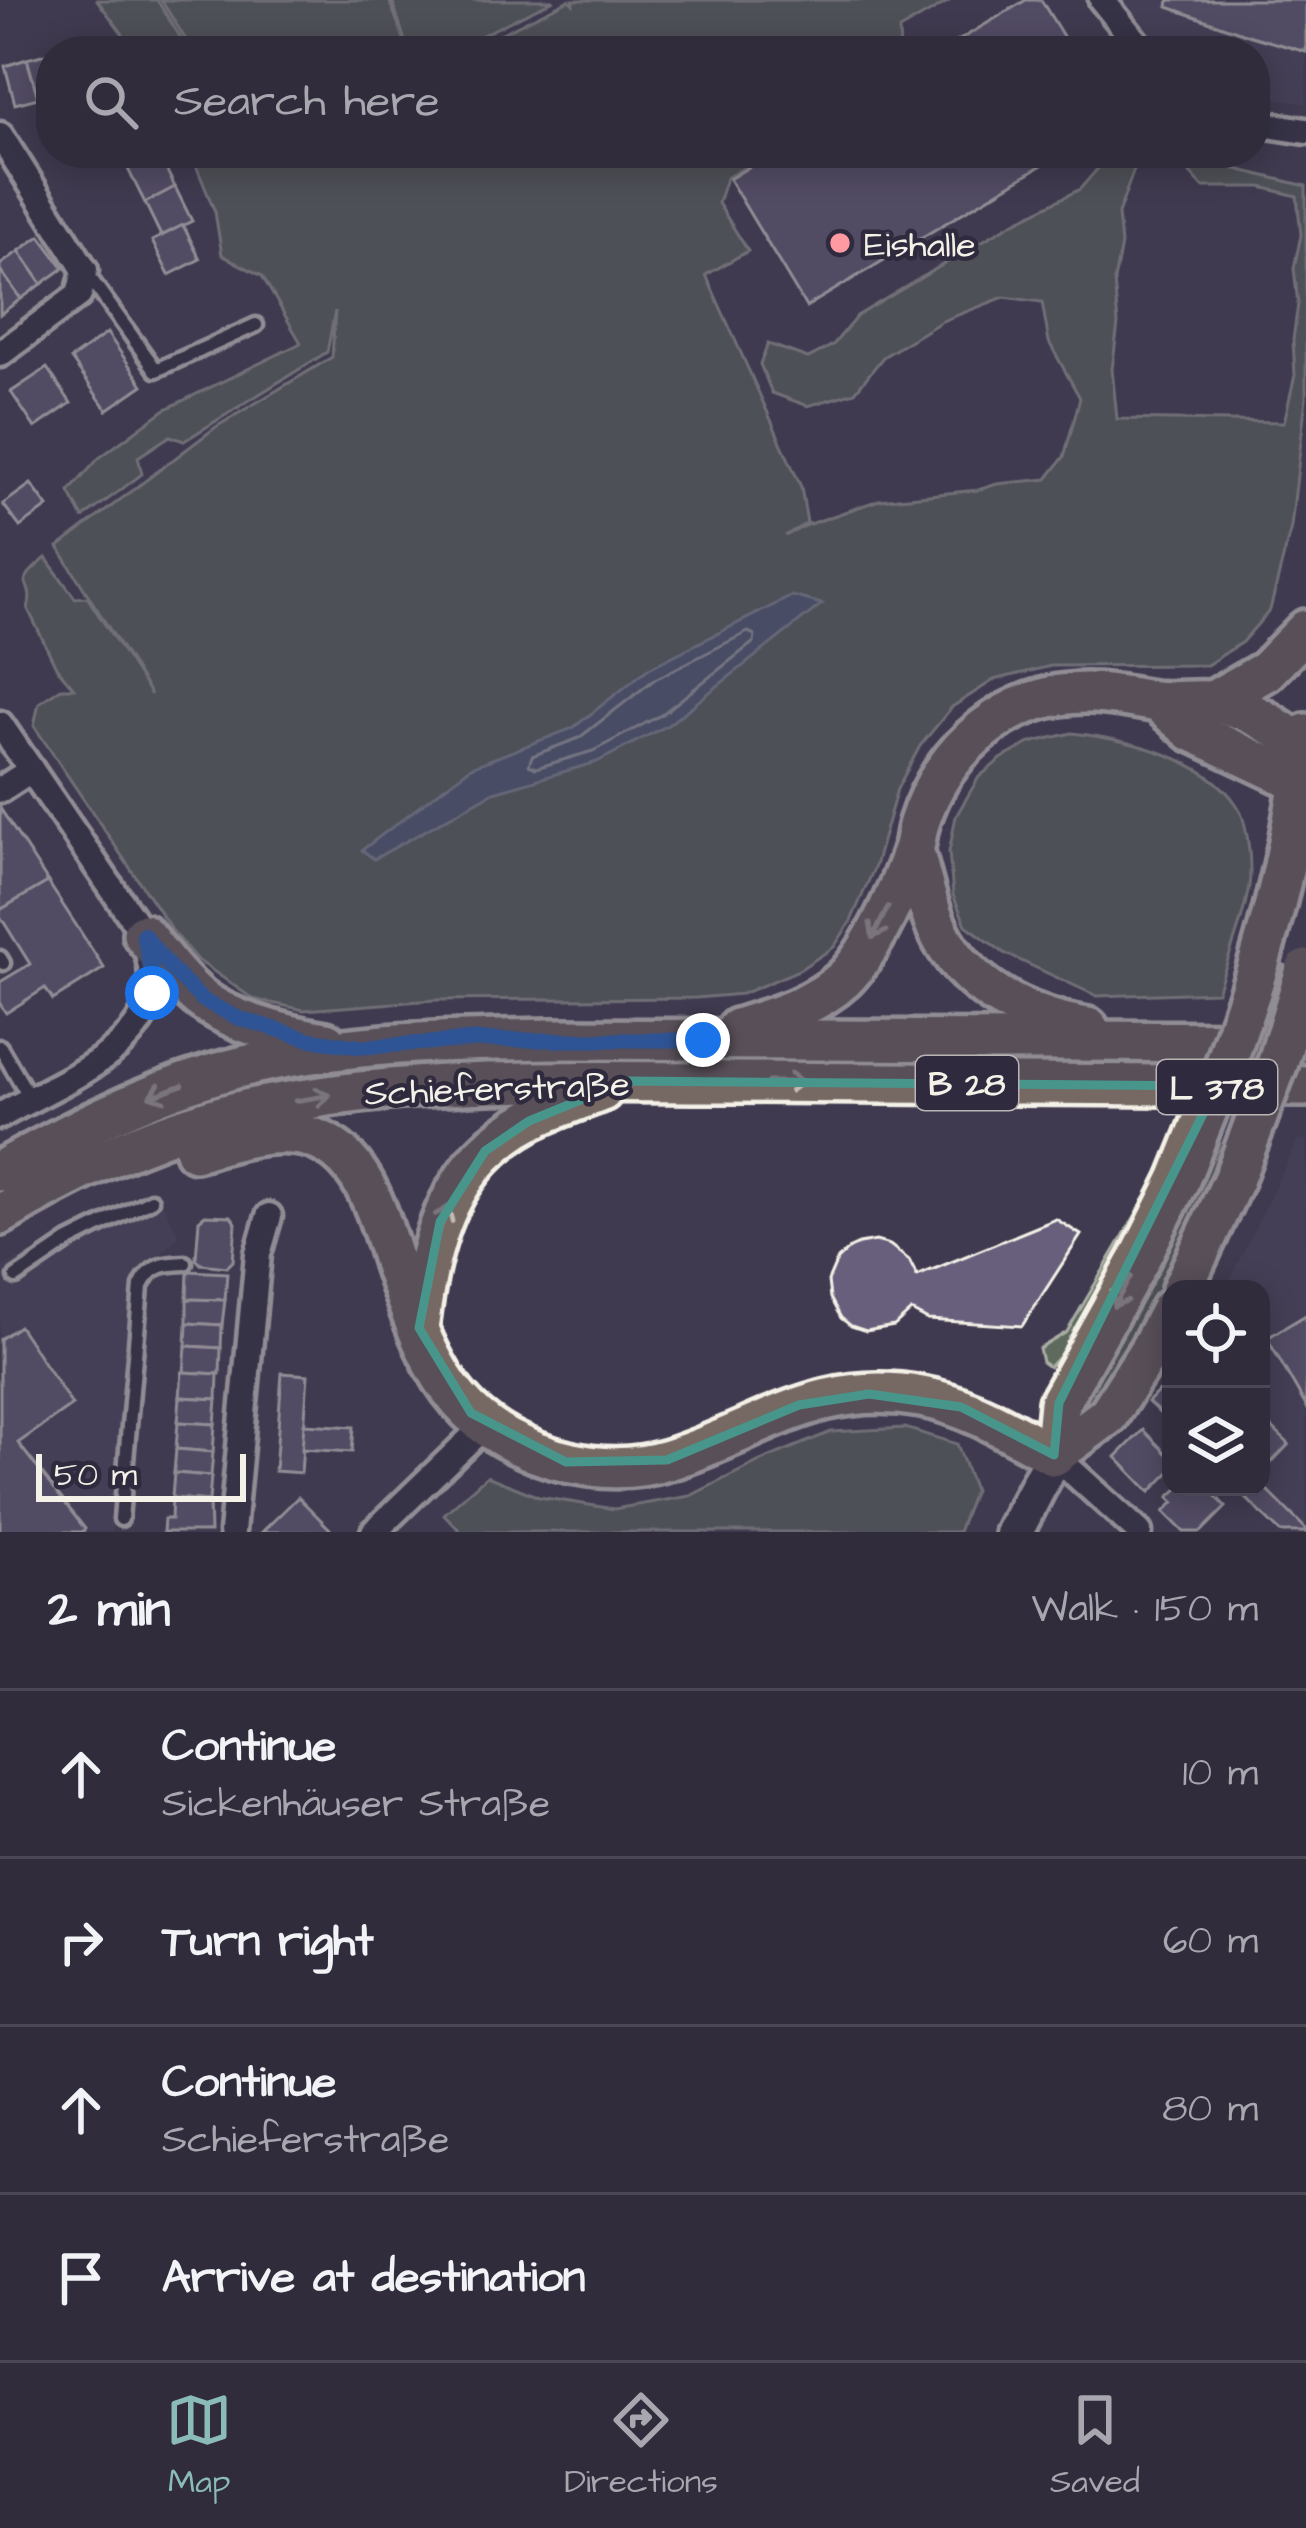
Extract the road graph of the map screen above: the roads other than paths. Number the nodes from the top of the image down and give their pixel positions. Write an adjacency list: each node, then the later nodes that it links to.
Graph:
1 (1102, 0): 2 (street)
2 (1130, 36)
3 (1270, 125): 4 (street)
4 (1306, 131)
5 (0, 135): 6 (street)
6 (85, 270): 7 (lane); 8 (street)
7 (256, 325)
8 (0, 353)
9 (1306, 630): 10 (main road)
10 (1213, 701): 11 (main road); 13 (main road)
11 (1158, 702): 13 (main road); 16 (main road)
12 (0, 724): 14 (street)
13 (1304, 759): 37 (main road, L 378, one-way to 37, bridge)
14 (32, 770): 15 (street); 17 (street)
15 (0, 790)
16 (913, 850): 19 (main road, one-way to 19); 20 (main road)
17 (143, 934): 23 (main road); 26 (street)
18 (1306, 970): 33 (main road, L 378, bridge)
19 (703, 1040): 20 (main road, Schieferstraße / B 28); 23 (main road, Schieferstraße / B 28)
20 (1189, 1042): 21 (main road, Schieferstraße / B 28)
21 (1306, 1042)
22 (0, 1047): 26 (lane)
23 (361, 1047): 28 (main road, Schieferstraße / B 28, one-way to 28)
24 (627, 1081): 25 (main road, Schieferstraße / B 28, one-way to 25); 28 (main road, Schieferstraße / B 28, one-way to 24); 35 (main road, one-way to 24)
25 (1306, 1086)
26 (31, 1098): 27 (street)
27 (0, 1117)
28 (3, 1199): 35 (main road)
29 (152, 1200): 32 (lane)
30 (269, 1216): 39 (street)
31 (185, 1263): 38 (lane)
32 (16, 1277)
33 (1185, 1280)
34 (1162, 1326): 37 (main road)
35 (419, 1328): 36 (main road)
36 (485, 1425): 37 (main road); 40 (street)
37 (1054, 1455): 41 (main road); 42 (street)
38 (121, 1519)
39 (232, 1532)
40 (374, 1532)
41 (1014, 1532)
42 (1139, 1532)

